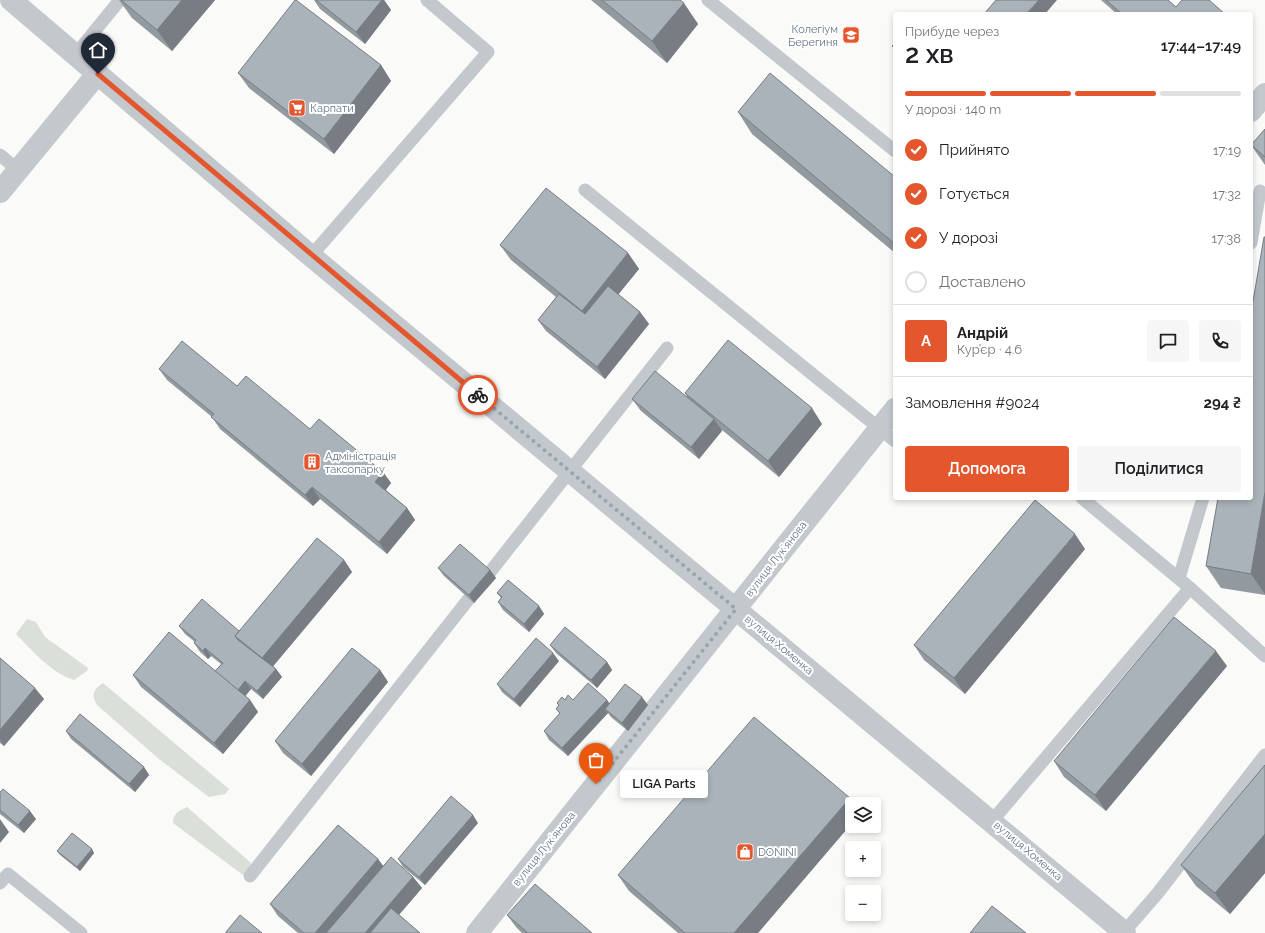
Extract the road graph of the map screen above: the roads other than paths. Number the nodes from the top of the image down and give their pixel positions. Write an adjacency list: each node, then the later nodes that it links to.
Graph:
1 (11, 0): 5 (street, вулиця Хоменка)
2 (120, 0): 5 (lane)
3 (427, 0): 16 (lane)
4 (708, 0): 9 (lane)
5 (75, 55): 6 (street, вулиця Хоменка)
6 (98, 74): 11 (street); 16 (street, вулиця Хоменка)
7 (1265, 94): 8 (street)
8 (1253, 109)
9 (893, 149)
10 (0, 155): 11 (lane)
11 (18, 170): 14 (street)
12 (585, 190): 19 (lane)
13 (1260, 191): 15 (lane)
14 (0, 192)
15 (1253, 231)
16 (311, 256): 20 (street, вулиця Хоменка)
17 (667, 348): 20 (lane)
18 (893, 415): 19 (street, вулиця Лукʼянова)
19 (887, 434): 25 (street, вулиця Лукʼянова)
20 (570, 472): 25 (street, вулиця Хоменка); 29 (lane)
21 (1084, 500): 23 (lane)
22 (1202, 500): 23 (lane)
23 (1179, 578): 24 (lane)
24 (1190, 588): 26 (lane); 28 (lane)
25 (736, 609): 28 (street, вулиця Хоменка); 33 (street, вулиця Лукʼянова)
26 (1265, 656)
27 (1265, 755): 31 (lane)
28 (992, 821): 31 (street, вулиця Хоменка)
29 (250, 876)
30 (0, 883): 32 (lane)
31 (1125, 932)
32 (81, 933)
33 (478, 933)

